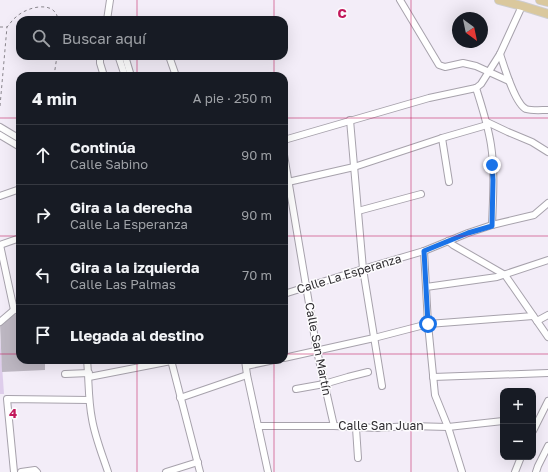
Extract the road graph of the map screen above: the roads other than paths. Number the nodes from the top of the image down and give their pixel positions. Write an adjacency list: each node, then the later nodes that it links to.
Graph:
1 (110, 0): 8 (street)
2 (400, 0): 18 (street)
3 (499, 0): 6 (main road)
4 (540, 0): 5 (main road)
5 (548, 2)
6 (522, 6): 7 (main road); 9 (street)
7 (548, 14)
8 (108, 16)
9 (500, 54): 18 (street); 19 (street)
10 (100, 60): 14 (street)
11 (122, 60): 15 (street)
12 (123, 60): 16 (street)
13 (170, 60): 17 (street)
14 (103, 72)
15 (124, 72)
16 (129, 72)
17 (175, 72)
18 (488, 72): 19 (street); 20 (street)
19 (509, 81): 21 (street)
20 (478, 86): 22 (street); 23 (street)
21 (548, 110)
22 (350, 120): 28 (street); 31 (street)
23 (487, 123): 27 (street); 30 (street); 40 (street)
24 (0, 128): 26 (street)
25 (0, 135): 29 (street)
26 (16, 137)
27 (442, 138): 31 (street); 33 (street)
28 (288, 139)
29 (16, 145)
30 (548, 152)
31 (354, 167): 32 (street); 39 (street)
32 (288, 178)
33 (449, 182)
34 (288, 184): 48 (street, Calle San Martín)
35 (16, 190): 37 (street)
36 (421, 194): 39 (street)
37 (0, 196)
38 (548, 203): 40 (street, Calle La Esperanza)
39 (358, 211): 46 (street)
40 (492, 226): 42 (street, Calle La Esperanza)
41 (16, 239): 43 (street)
42 (448, 241): 44 (street, Calle La Esperanza); 47 (street)
43 (0, 245): 51 (street)
44 (424, 251): 46 (street, Calle La Esperanza); 49 (street)
45 (548, 260): 47 (street)
46 (363, 269): 48 (street, Calle La Esperanza); 58 (street)
47 (505, 275): 49 (street); 54 (street)
48 (306, 287): 50 (street, Calle La Esperanza); 59 (street, Calle San Martín)
49 (426, 288): 56 (street)
50 (288, 293)
51 (16, 306)
52 (16, 311): 55 (street)
53 (548, 315): 54 (street)
54 (535, 319): 56 (street); 57 (street)
55 (0, 322)
56 (428, 324): 58 (street); 70 (street)
57 (548, 337)
58 (374, 338): 59 (street); 72 (street)
59 (317, 351): 60 (street); 71 (street, Calle San Martín)
60 (288, 357)
61 (88, 364): 68 (street)
62 (153, 364): 68 (street)
63 (172, 364): 74 (street)
64 (246, 364): 69 (street)
65 (368, 372): 71 (street)
66 (548, 373): 70 (street)
67 (65, 374): 68 (street)
68 (89, 375): 75 (street)
69 (247, 375): 74 (street); 79 (street)
70 (433, 377): 81 (street)
71 (324, 384): 73 (street); 80 (street, Calle San Martín)
72 (382, 386)
73 (296, 389)
74 (180, 398): 86 (street)
75 (89, 400): 87 (street); 90 (street)
76 (548, 401): 77 (street)
77 (536, 418)
78 (500, 421): 81 (street, Calle San Juan)
79 (258, 426): 80 (street, Calle San Juan); 93 (street)
80 (334, 426): 82 (street, Calle San Juan)
81 (448, 427): 82 (street, Calle San Juan); 94 (street)
82 (356, 428): 84 (street)
83 (548, 446): 96 (street)
84 (358, 458)
85 (520, 460): 95 (street)
86 (198, 462): 91 (street); 92 (street)
87 (14, 472)
88 (21, 472): 89 (street)
89 (37, 472)
90 (108, 472)
91 (166, 472)
92 (200, 472)
93 (268, 472)
94 (462, 472)
95 (514, 472)
96 (536, 472)

